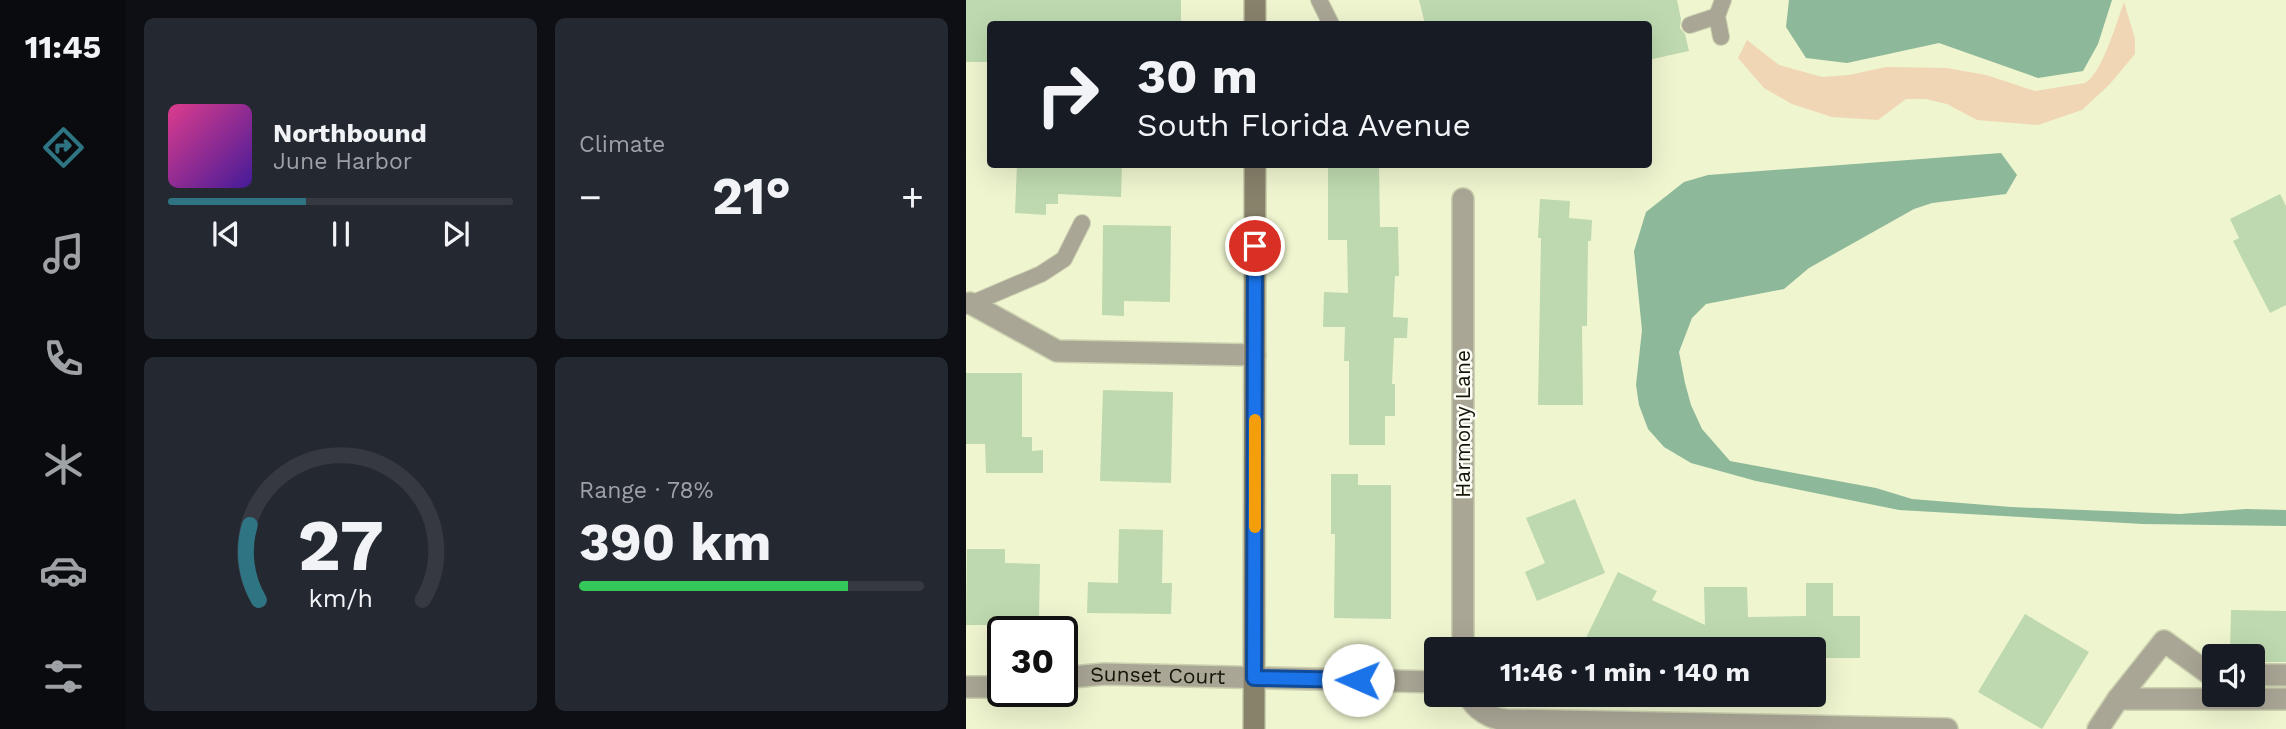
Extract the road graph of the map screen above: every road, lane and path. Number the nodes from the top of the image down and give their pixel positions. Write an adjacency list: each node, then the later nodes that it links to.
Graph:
1 (1255, 0): 5 (street)
2 (1319, 0): 6 (lane)
3 (1723, 0): 4 (lane)
4 (1717, 16): 7 (lane); 8 (lane)
5 (1255, 21)
6 (1330, 21)
7 (1690, 25)
8 (1721, 37)
9 (1255, 168): 13 (street)
10 (1463, 199): 14 (street, Harmony Lane)
11 (1082, 223): 12 (lane)
12 (967, 303): 13 (street)
13 (1255, 355): 19 (street)
14 (1464, 637)
15 (2202, 669): 23 (street)
16 (2265, 675): 17 (street)
17 (2286, 675)
18 (1078, 676): 19 (street, Sunset Court)
19 (1254, 678): 20 (street, Sunset Court); 26 (street)
20 (1424, 682)
21 (966, 687): 22 (street)
22 (987, 687)
23 (2118, 699): 24 (street); 28 (street)
24 (2286, 699)
25 (1476, 707): 27 (street)
26 (1254, 729)
27 (1947, 729)
28 (2098, 729)

